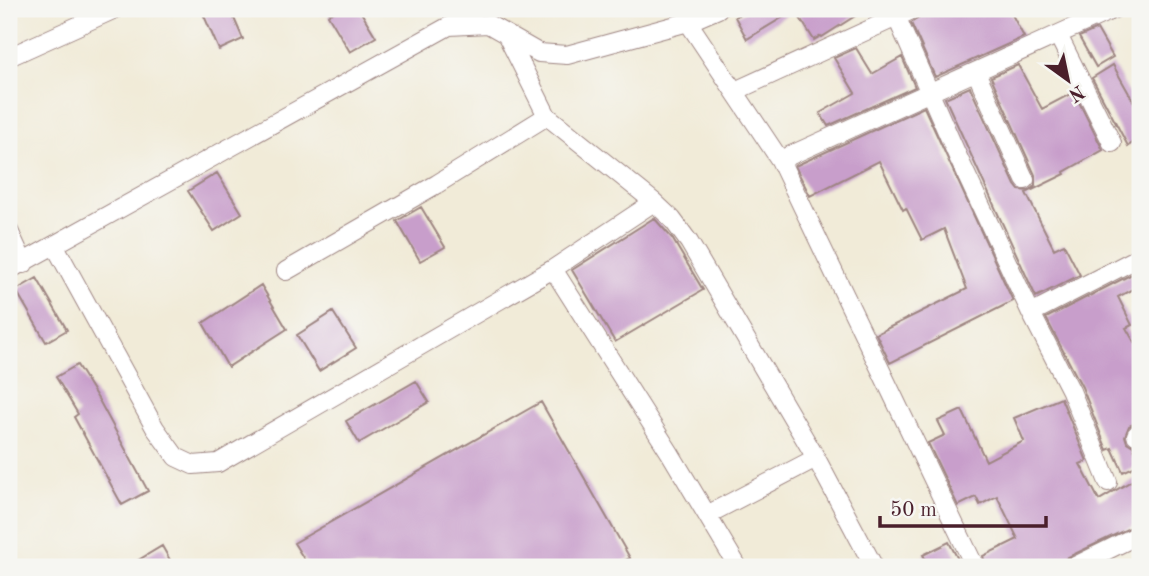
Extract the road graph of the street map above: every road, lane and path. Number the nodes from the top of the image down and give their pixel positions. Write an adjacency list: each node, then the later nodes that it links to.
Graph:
1 (115, 9): 9 (street)
2 (718, 9): 6 (street)
3 (914, 9): 5 (street)
4 (1114, 9): 8 (street)
5 (895, 13): 11 (street); 12 (street)
6 (688, 22): 7 (street); 11 (street)
7 (506, 34): 13 (street); 19 (street)
8 (1058, 35): 10 (street); 14 (street)
9 (9, 57)
10 (976, 72): 12 (street); 16 (street)
11 (735, 91): 15 (street)
12 (931, 93): 15 (street); 24 (street)
13 (547, 116): 17 (street); 23 (street)
14 (1112, 143)
15 (780, 160): 31 (street)
16 (1025, 180)
17 (654, 202): 22 (street); 25 (street)
18 (9, 231): 21 (street)
19 (55, 246): 21 (street); 22 (street)
20 (1140, 257): 24 (street)
21 (16, 267)
22 (553, 269): 27 (street)
23 (286, 271)
24 (1031, 313): 26 (street)
25 (816, 458): 27 (street); 30 (street)
26 (1108, 482)
27 (707, 515): 29 (street)
28 (1140, 534): 32 (street)
29 (738, 567)
30 (874, 567)
31 (975, 567)
32 (1073, 567)

